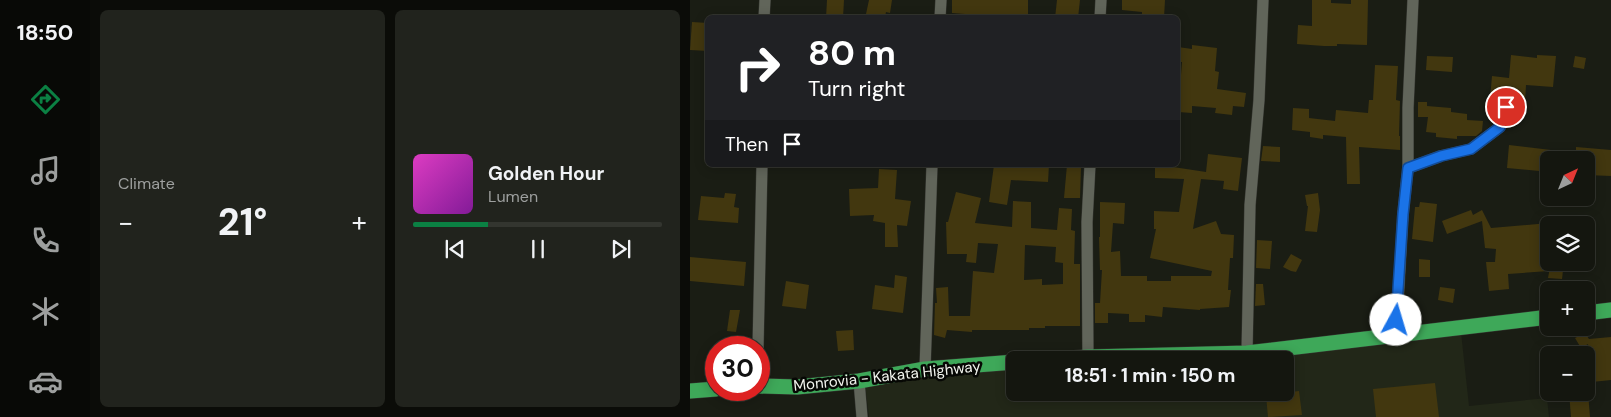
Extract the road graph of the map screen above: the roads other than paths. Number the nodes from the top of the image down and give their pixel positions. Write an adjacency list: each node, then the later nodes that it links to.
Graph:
1 (765, 0): 6 (street)
2 (941, 0): 7 (street)
3 (1101, 0): 8 (street)
4 (1263, 0): 20 (street)
5 (1414, 0): 13 (street)
6 (764, 15)
7 (940, 15)
8 (1100, 15)
9 (1506, 107): 13 (street)
10 (762, 167): 17 (street)
11 (932, 167): 23 (street)
12 (1090, 167): 19 (street)
13 (1408, 168): 18 (street)
14 (1611, 310): 15 (highway)
15 (1595, 312)
16 (1540, 318): 18 (highway)
17 (758, 336)
18 (1394, 336): 21 (highway)
19 (1088, 351)
20 (1247, 351)
21 (1264, 351)
22 (1006, 363): 23 (highway, Monrovia - Kakata Highway)
23 (925, 369): 24 (highway, Monrovia - Kakata Highway)
24 (859, 380): 25 (highway, Monrovia - Kakata Highway); 28 (street)
25 (770, 386)
26 (705, 390): 27 (highway)
27 (690, 391)
28 (862, 417)

